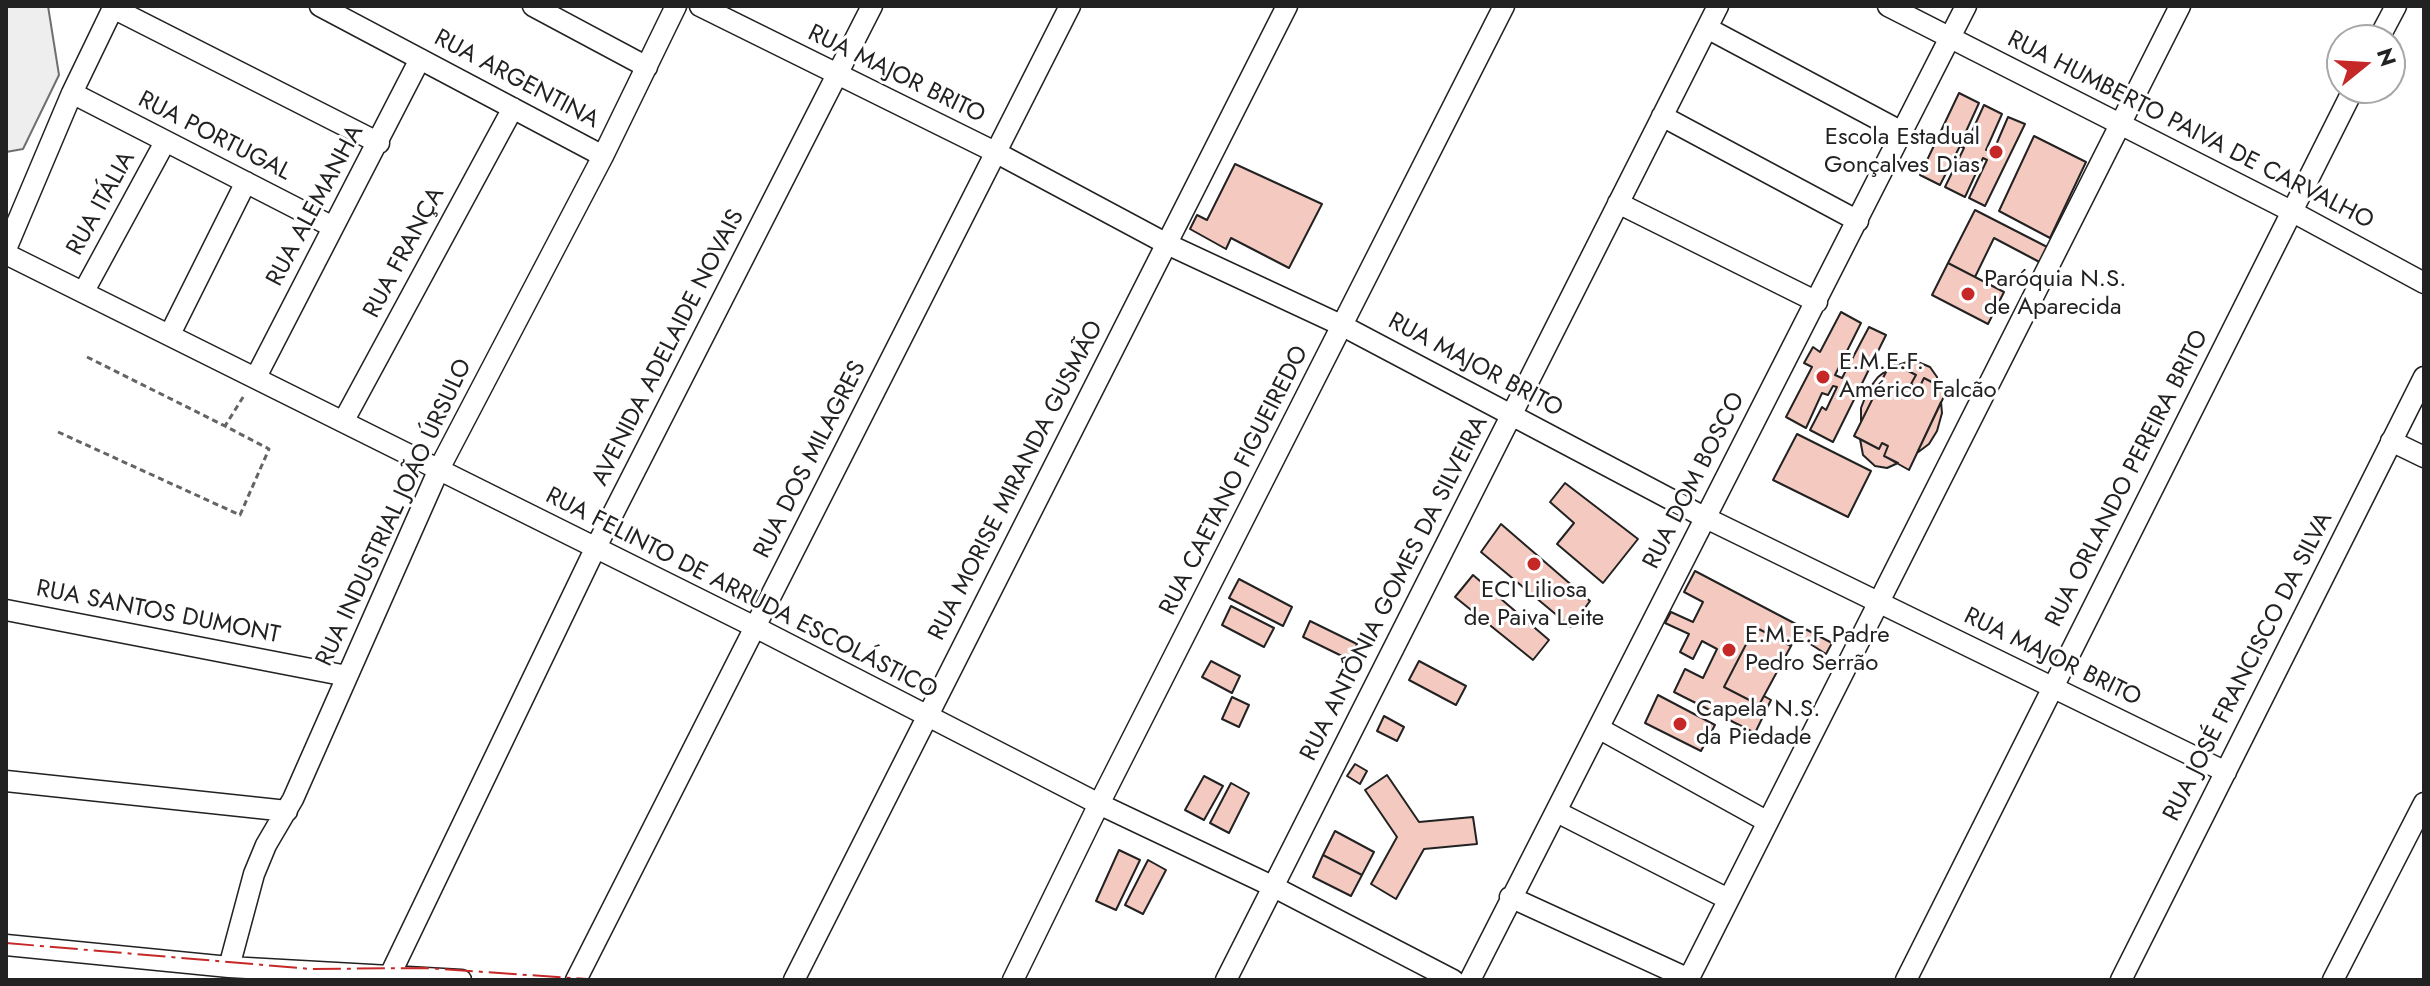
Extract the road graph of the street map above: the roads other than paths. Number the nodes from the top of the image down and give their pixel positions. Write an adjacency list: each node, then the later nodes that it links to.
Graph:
1 (320, 6): 19 (street, RUA ARGENTINA)
2 (533, 6): 15 (street)
3 (676, 6): 20 (street, RUA INDUSTRIAL JOÃO ÚRSULO)
4 (700, 6): 21 (street, RUA MAJOR BRITO)
5 (872, 6): 21 (street, AVENIDA ADELAIDE NOVAIS)
6 (1070, 6): 30 (street, RUA DOS MILAGRES)
7 (1287, 6): 37 (street, RUA MORISE MIRANDA GUSMÃO)
8 (1504, 6): 42 (street, RUA CAETANO FIGUEIREDO)
9 (1718, 6): 17 (street, RUA ANTÔNIA GOMES DA SILVEIRA)
10 (1888, 6): 18 (street, RUA HUMBERTO PAIVA DE CARVALHO)
11 (1966, 6): 18 (street, RUA DOM BOSCO)
12 (2180, 6): 26 (street)
13 (2396, 6): 16 (street)
14 (114, 7): 22 (street); 29 (street)
15 (561, 12): 20 (street)
16 (2386, 24)
17 (1707, 28): 25 (street, RUA ANTÔNIA GOMES DA SILVEIRA); 27 (street)
18 (1951, 36): 26 (street, RUA HUMBERTO PAIVA DE CARVALHO); 27 (street, RUA DOM BOSCO)
19 (420, 59): 24 (street, RUA ARGENTINA); 29 (street, RUA ALEMANHA)
20 (647, 67): 31 (street, RUA INDUSTRIAL JOÃO ÚRSULO)
21 (837, 75): 30 (street, RUA MAJOR BRITO); 52 (street, AVENIDA ADELAIDE NOVAIS)
22 (72, 93): 28 (street, RUA PORTUGAL); 38 (street)
23 (2346, 104): 34 (street, RUA ORLANDO PEREIRA BRITO)
24 (513, 108): 31 (street, RUA ARGENTINA); 47 (street, RUA FRANÇA)
25 (1662, 116): 33 (street, RUA ANTÔNIA GOMES DA SILVEIRA); 35 (street)
26 (2120, 125): 34 (street, RUA HUMBERTO PAIVA DE CARVALHO); 53 (street)
27 (1902, 132): 35 (street, RUA DOM BOSCO)
28 (165, 142): 32 (street, RUA PORTUGAL); 40 (street, RUA ITÁLIA)
29 (379, 143): 36 (street, RUA ALEMANHA)
30 (997, 153): 37 (street, RUA MAJOR BRITO); 55 (street, RUA DOS MILAGRES)
31 (603, 156): 50 (street, RUA INDUSTRIAL JOÃO ÚRSULO)
32 (246, 182): 36 (street, RUA PORTUGAL); 43 (street)
33 (1618, 203): 41 (street); 46 (street, RUA ANTÔNIA GOMES DA SILVEIRA)
34 (2291, 211): 39 (street, RUA HUMBERTO PAIVA DE CARVALHO); 57 (street, RUA ORLANDO PEREIRA BRITO)
35 (1858, 221): 41 (street, RUA DOM BOSCO)
36 (333, 227): 44 (street, RUA ALEMANHA)
37 (1167, 244): 42 (street, RUA MAJOR BRITO); 58 (street, RUA MORISE MIRANDA GUSMÃO)
38 (6, 251): 40 (street, RUA FELINTO DE ARRUDA ESCOLÁSTICO)
39 (2424, 283)
40 (84, 291): 43 (street, RUA FELINTO DE ARRUDA ESCOLÁSTICO)
41 (1817, 302): 51 (street, RUA DOM BOSCO)
42 (1343, 326): 46 (street, RUA MAJOR BRITO); 63 (street, RUA CAETANO FIGUEIREDO)
43 (170, 334): 44 (street, RUA FELINTO DE ARRUDA ESCOLÁSTICO)
44 (256, 377): 47 (street, RUA FELINTO DE ARRUDA ESCOLÁSTICO)
45 (2424, 377): 48 (street, RUA JOSÉ FRANCISCO DA SILVA)
46 (1513, 415): 51 (street, RUA MAJOR BRITO); 67 (street, RUA ANTÔNIA GOMES DA SILVEIRA)
47 (343, 422): 50 (street, RUA FELINTO DE ARRUDA ESCOLÁSTICO)
48 (2391, 441): 49 (street); 60 (street, RUA JOSÉ FRANCISCO DA SILVA)
49 (2424, 457)
50 (439, 469): 52 (street, RUA FELINTO DE ARRUDA ESCOLÁSTICO); 56 (street, RUA INDUSTRIAL JOÃO ÚRSULO)
51 (1706, 518): 53 (street, RUA MAJOR BRITO); 59 (street, RUA DOM BOSCO)
52 (595, 549): 55 (street, RUA FELINTO DE ARRUDA ESCOLÁSTICO); 72 (street, AVENIDA ADELAIDE NOVAIS)
53 (1879, 604): 57 (street, RUA MAJOR BRITO); 66 (street)
54 (6, 610): 56 (street, RUA SANTOS DUMONT)
55 (755, 627): 58 (street, RUA FELINTO DE ARRUDA ESCOLÁSTICO); 74 (street, RUA DOS MILAGRES)
56 (347, 676): 64 (street, RUA INDUSTRIAL JOÃO ÚRSULO)
57 (2054, 686): 60 (street, RUA MAJOR BRITO); 81 (street, RUA ORLANDO PEREIRA BRITO)
58 (926, 716): 63 (street, RUA FELINTO DE ARRUDA ESCOLÁSTICO); 75 (street, RUA MORISE MIRANDA GUSMÃO)
59 (1600, 729): 65 (street, RUA DOM BOSCO); 66 (street)
60 (2226, 772): 82 (street, RUA JOSÉ FRANCISCO DA SILVA)
61 (6, 781): 64 (street)
62 (2424, 803): 83 (street)
63 (1099, 804): 67 (street, RUA FELINTO DE ARRUDA ESCOLÁSTICO); 76 (street, RUA CAETANO FIGUEIREDO)
64 (287, 811): 71 (street, RUA INDUSTRIAL JOÃO ÚRSULO)
65 (1557, 812): 68 (street, RUA DOM BOSCO); 69 (street)
66 (1768, 822): 69 (street)
67 (1274, 887): 77 (street, RUA ANTÔNIA GOMES DA SILVEIRA); 78 (street, RUA FELINTO DE ARRUDA ESCOLÁSTICO)
68 (1510, 897): 79 (street, RUA DOM BOSCO); 80 (street)
69 (1728, 899): 80 (street)
70 (6, 945): 71 (street)
71 (229, 967): 72 (street)
72 (376, 976): 73 (street)
73 (461, 980)
74 (576, 980)
75 (794, 980)
76 (1013, 980)
77 (1226, 980)
78 (1453, 980)
79 (1470, 980)
80 (1689, 980)
81 (1906, 980)
82 (2121, 980)
83 (2333, 980)

